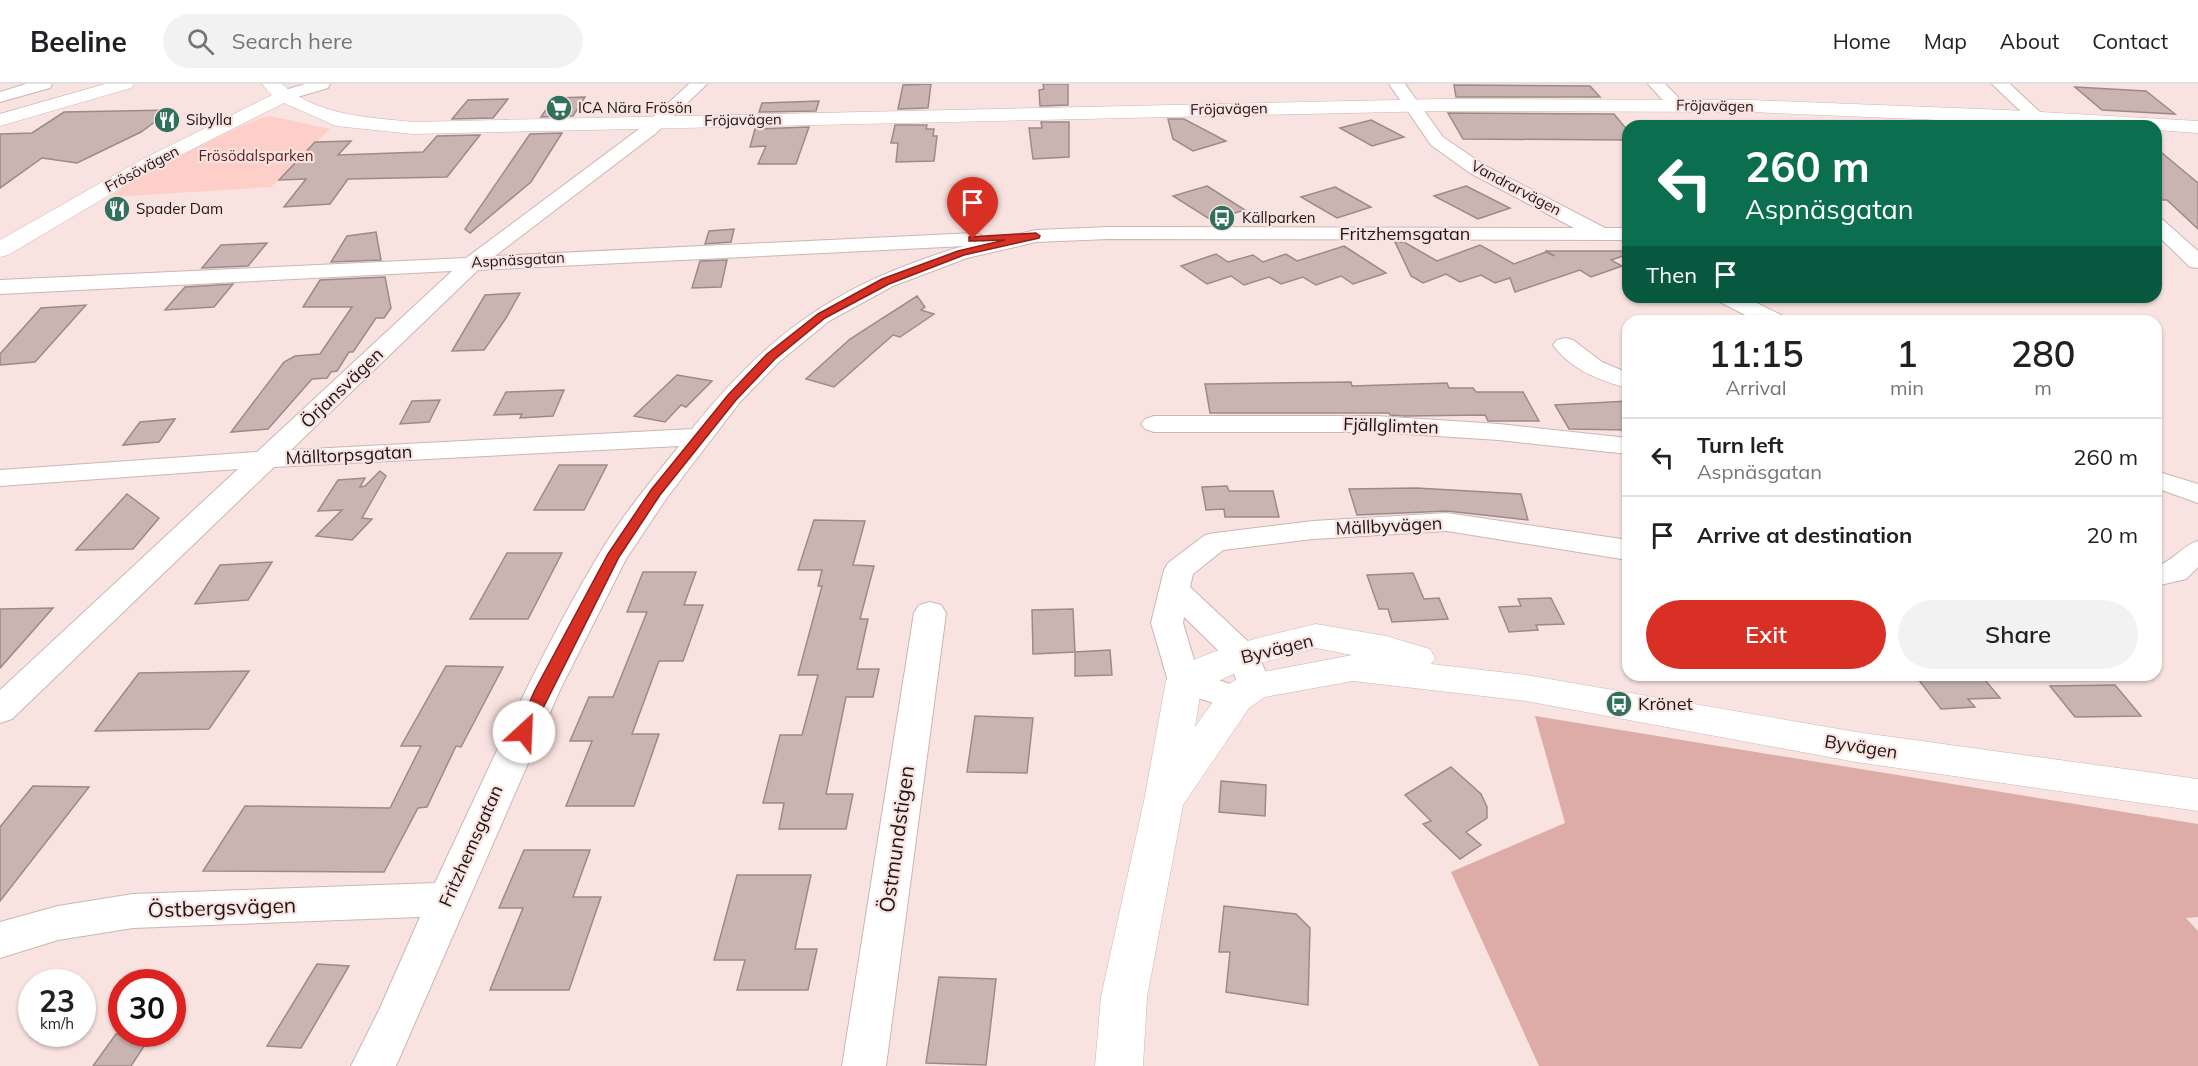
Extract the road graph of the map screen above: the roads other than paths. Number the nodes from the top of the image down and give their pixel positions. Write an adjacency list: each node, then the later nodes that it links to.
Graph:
1 (44, 84): 9 (street)
2 (125, 84): 12 (street)
3 (322, 84): 8 (street, Frösövägen)
4 (699, 84): 15 (street, Örjansvägen)
5 (1396, 84): 10 (street, Vandrarvägen)
6 (1656, 84): 11 (street)
7 (2000, 84): 14 (street)
8 (277, 90): 15 (street, Fröjavägen); 21 (street, Frösövägen)
9 (0, 97)
10 (1410, 106): 11 (street, Fröjavägen); 15 (street, Fröjavägen); 19 (street, Vandrarvägen)
11 (1678, 106): 13 (street, Fröjavägen)
12 (0, 120)
13 (2007, 120)
14 (2039, 120)
15 (656, 122): 22 (street, Örjansvägen)
16 (2162, 126): 17 (street, Fröjavägen)
17 (2198, 127)
18 (2162, 231): 23 (street)
19 (1615, 234): 20 (street, Fritzhemsgatan)
20 (1036, 236): 22 (street, Aspnäsgatan); 30 (street, Fritzhemsgatan)
21 (0, 250)
22 (474, 262): 24 (street, Aspnäsgatan); 32 (street, Örjansvägen)
23 (2198, 262)
24 (0, 287)
25 (1740, 303): 26 (street)
26 (1763, 315)
27 (1565, 345): 28 (street)
28 (1622, 380)
29 (1154, 424): 31 (street, Fjällglimten)
30 (698, 437): 32 (street, Mälltorpsgatan); 46 (street, Fritzhemsgatan)
31 (1622, 445)
32 (268, 459): 33 (street, Mälltorpsgatan); 43 (street, Örjansvägen)
33 (0, 478)
34 (2162, 481): 35 (street)
35 (2198, 494)
36 (1622, 549): 39 (street, Mällbyvägen)
37 (2198, 551): 38 (street)
38 (2162, 575)
39 (1174, 589): 41 (street); 42 (street, Mällbyvägen)
40 (930, 613): 49 (street, Östmundstigen)
41 (1245, 680): 42 (street, Byvägen); 44 (street, Byvägen); 45 (street)
42 (1184, 681): 45 (street)
43 (0, 710)
44 (2198, 795)
45 (1164, 801): 50 (street)
46 (447, 900): 47 (street, Östbergsvägen); 48 (street, Fritzhemsgatan)
47 (0, 940)
48 (373, 1066)
49 (864, 1066)
50 (1119, 1066)

